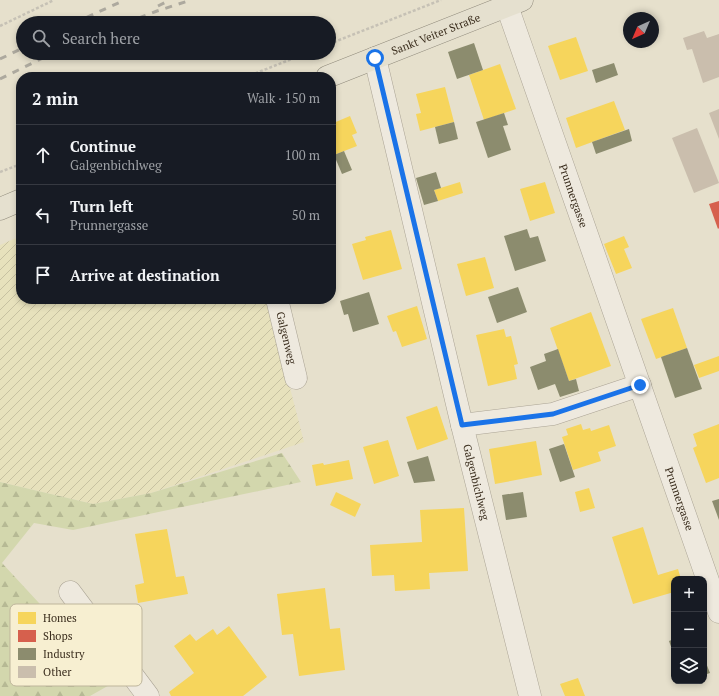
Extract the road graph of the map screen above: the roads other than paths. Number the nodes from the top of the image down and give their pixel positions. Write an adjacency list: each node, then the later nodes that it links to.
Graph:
1 (514, 3): 2 (main road, Sankt Veiter Straße); 8 (street, Prunnergasse)
2 (375, 58): 3 (main road, Sankt Veiter Straße); 9 (street, Galgenbichlweg)
3 (336, 73)
4 (16, 202): 5 (main road)
5 (0, 208)
6 (278, 304): 7 (street, Galgenweg)
7 (296, 378)
8 (640, 385): 9 (street); 12 (street, Prunnergasse)
9 (462, 425): 15 (street, Galgenbichlweg)
10 (70, 592): 11 (street)
11 (79, 604)
12 (719, 612)
13 (140, 686): 14 (street)
14 (148, 696)
15 (530, 696)

